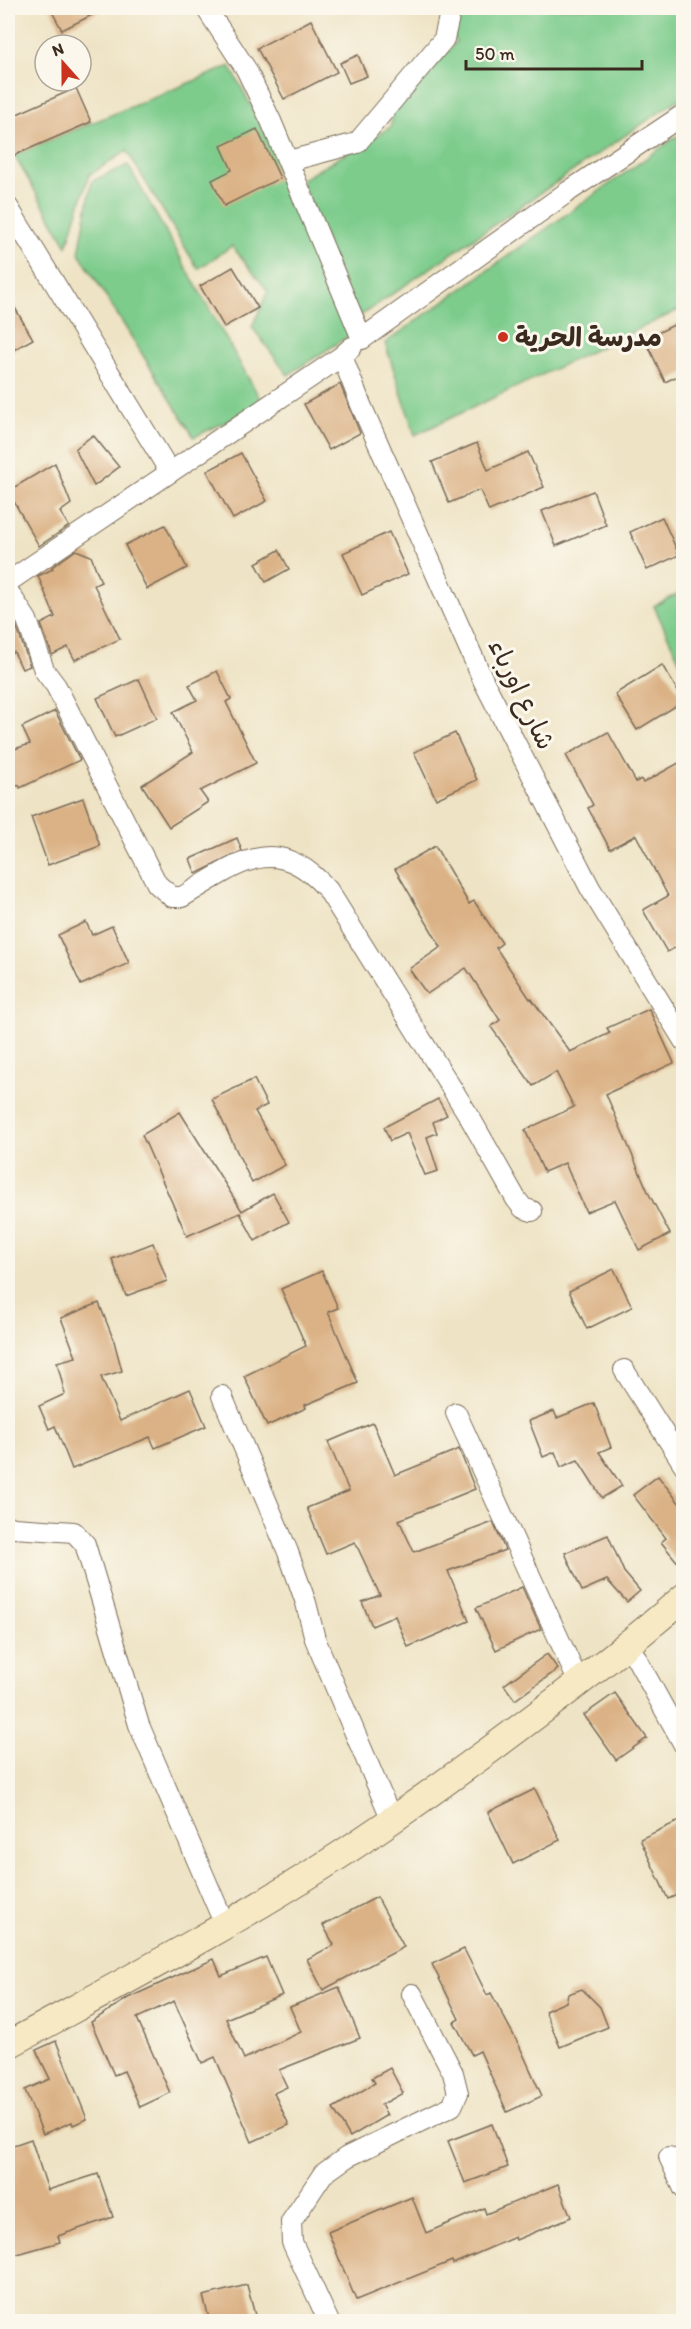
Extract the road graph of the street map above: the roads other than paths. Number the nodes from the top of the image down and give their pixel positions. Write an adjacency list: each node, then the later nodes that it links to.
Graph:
1 (206, 8): 4 (street)
2 (451, 8): 4 (street)
3 (684, 114): 6 (street)
4 (289, 161): 6 (street)
5 (8, 207): 8 (street)
6 (362, 339): 7 (street)
7 (342, 356): 8 (street); 11 (street, شارع اورباء)
8 (170, 472): 9 (street)
9 (8, 582)
10 (8, 591): 12 (street)
11 (684, 1041)
12 (532, 1211)
13 (624, 1370): 16 (street)
14 (222, 1396): 22 (street)
15 (456, 1413): 20 (street)
16 (684, 1465)
17 (8, 1526): 23 (street)
18 (684, 1597): 19 (street)
19 (629, 1645): 20 (street); 21 (street)
20 (579, 1683): 22 (street)
21 (684, 1745)
22 (392, 1820): 23 (street)
23 (225, 1925): 25 (street)
24 (412, 1994): 28 (street)
25 (8, 2045)
26 (669, 2157): 27 (street)
27 (684, 2189)
28 (329, 2322)

